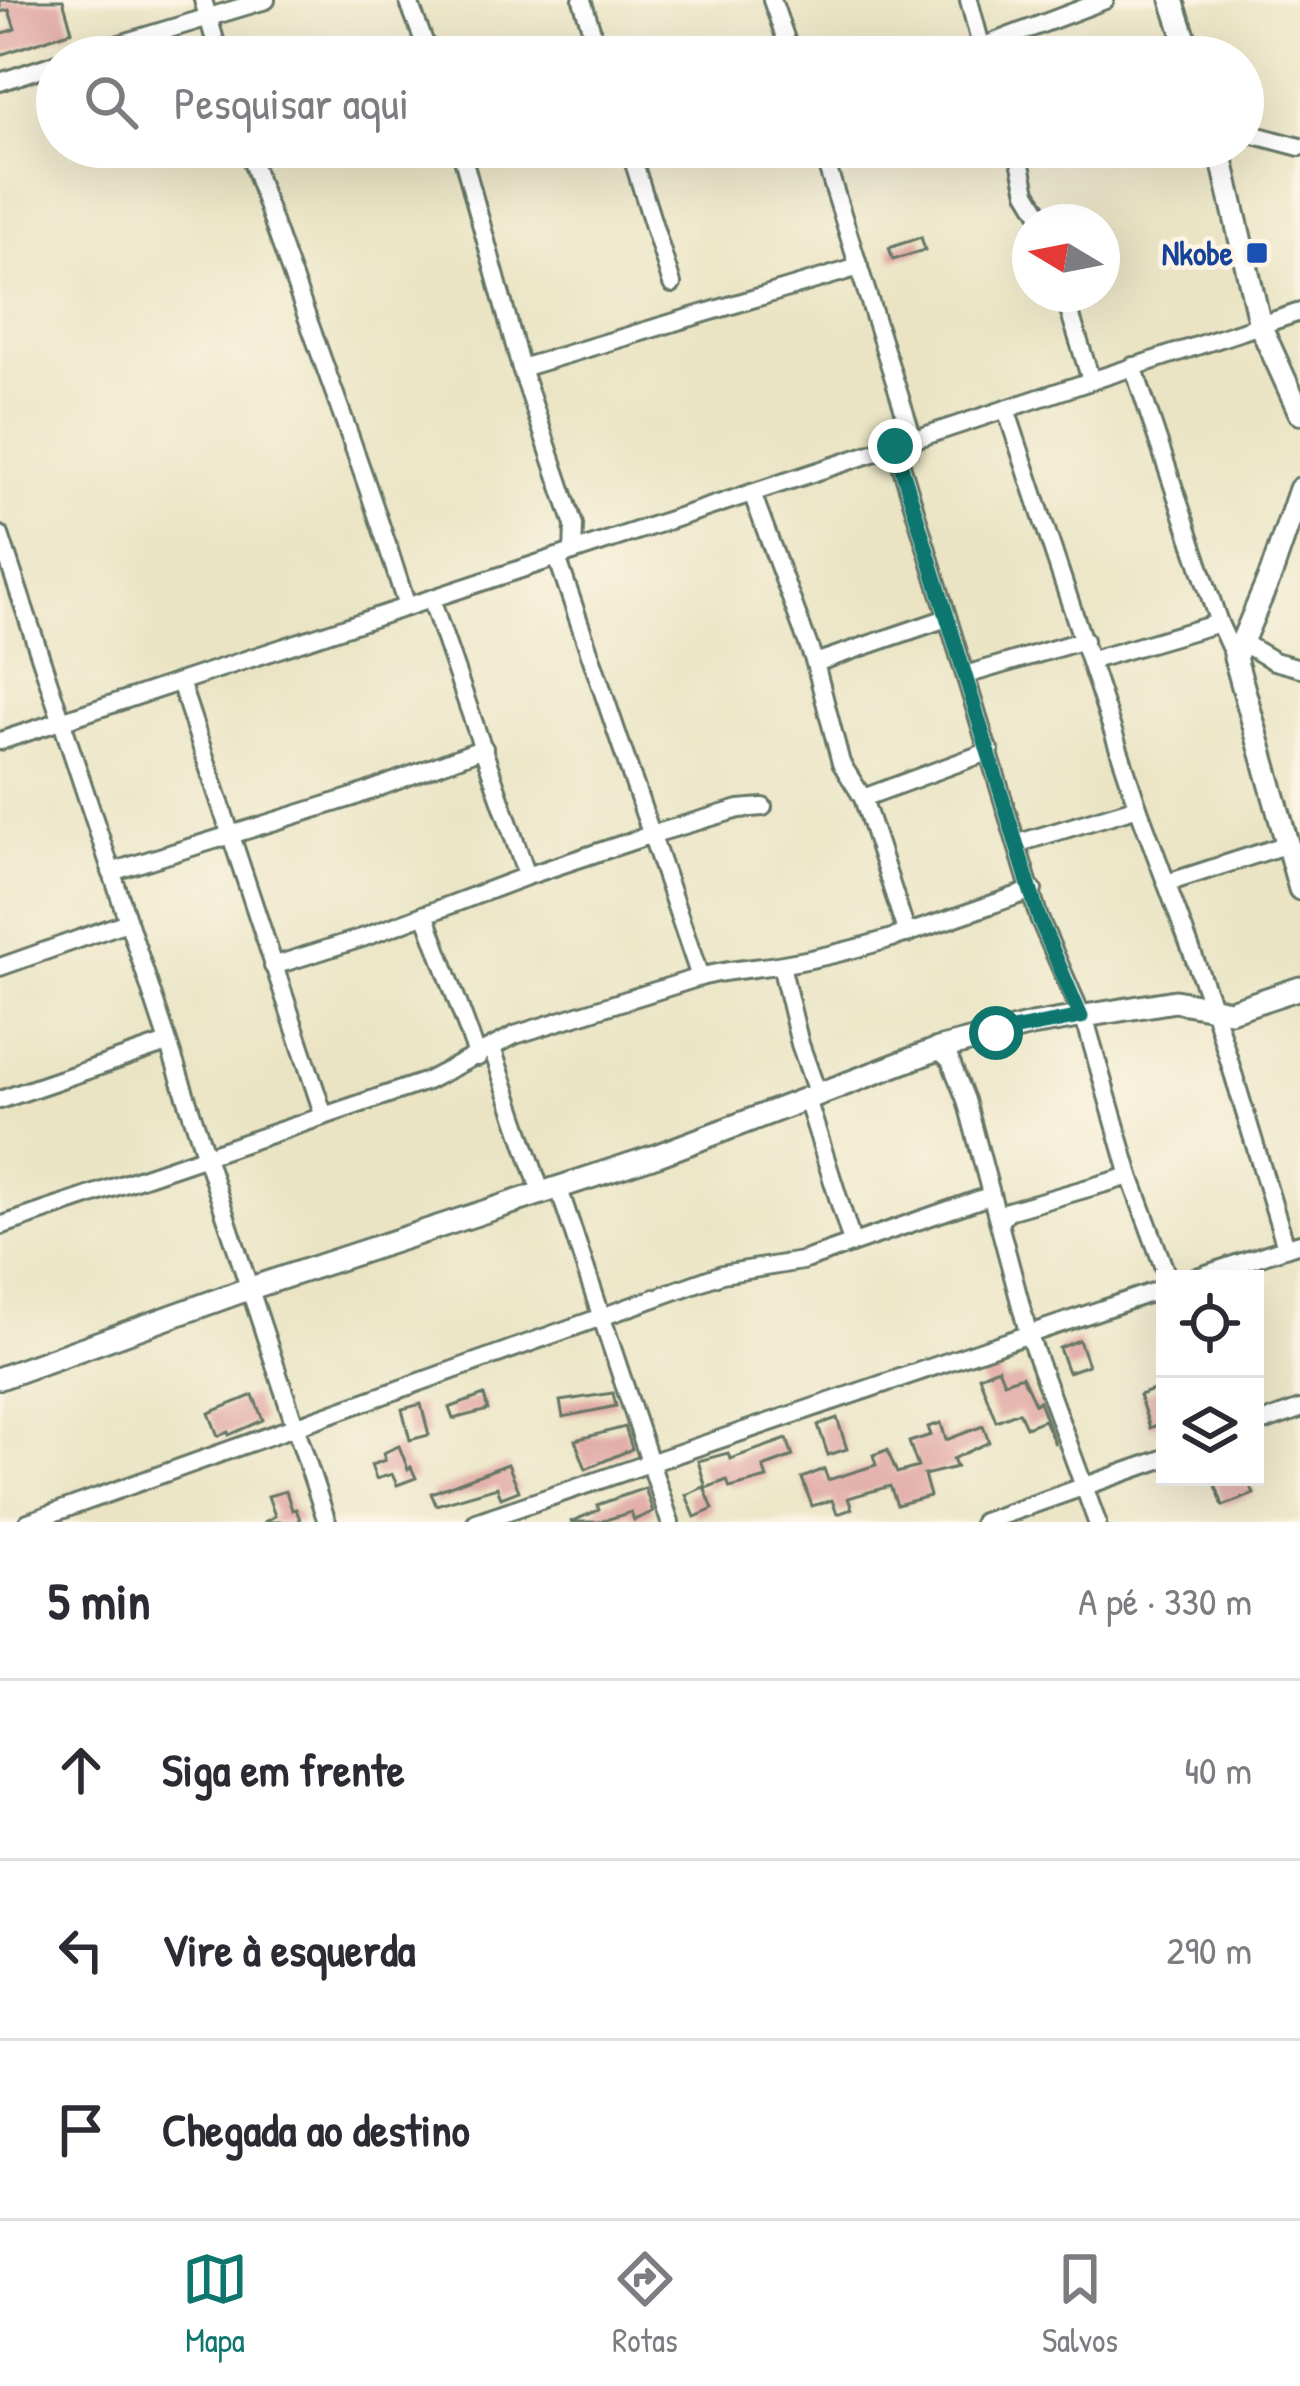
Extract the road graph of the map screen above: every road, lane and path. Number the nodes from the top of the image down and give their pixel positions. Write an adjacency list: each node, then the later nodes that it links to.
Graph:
1 (266, 0): 8 (street)
2 (408, 0): 10 (street)
3 (582, 0): 11 (street)
4 (772, 0): 12 (street)
5 (969, 0): 13 (street)
6 (1105, 0): 14 (street)
7 (1172, 0): 15 (street)
8 (206, 9): 9 (street)
9 (133, 36)
10 (422, 36)
11 (593, 36)
12 (785, 36)
13 (978, 36)
14 (1021, 36)
15 (1184, 36)
16 (36, 70): 17 (street)
17 (0, 82)
18 (1264, 138): 19 (street)
19 (1300, 147)
20 (254, 168): 46 (street)
21 (466, 168): 33 (street)
22 (636, 168): 28 (street)
23 (828, 168): 27 (street)
24 (1022, 168): 26 (street)
25 (1224, 168): 31 (street)
26 (1034, 204)
27 (859, 267): 33 (street); 37 (street)
28 (672, 284)
29 (1070, 312): 34 (street)
30 (1300, 312): 31 (street)
31 (1260, 325): 32 (street); 36 (street)
32 (1133, 366): 34 (street); 48 (street)
33 (520, 368): 41 (street)
34 (1091, 380): 35 (street)
35 (1006, 409): 37 (street); 49 (street)
36 (1300, 413)
37 (913, 439): 38 (street)
38 (895, 446): 40 (street); 47 (street)
39 (1300, 489): 50 (street)
40 (752, 493): 43 (street); 52 (street)
41 (574, 525): 43 (street); 44 (street)
42 (0, 535): 56 (street)
43 (600, 543): 44 (street)
44 (565, 555): 45 (street); 64 (street)
45 (431, 599): 46 (street); 58 (street)
46 (407, 607): 55 (street)
47 (947, 618): 52 (street); 54 (street)
48 (1219, 623): 50 (street); 51 (street)
49 (1084, 640): 51 (street); 54 (street)
50 (1237, 650): 53 (street); 66 (street)
51 (1092, 660): 62 (street)
52 (815, 663): 60 (street)
53 (1300, 668)
54 (966, 675): 59 (street)
55 (180, 682): 56 (street); 63 (street)
56 (61, 721): 57 (street); 67 (street)
57 (0, 741)
58 (484, 748): 63 (street); 68 (street)
59 (990, 751): 60 (street); 65 (street)
60 (863, 798): 74 (street)
61 (763, 807): 64 (street)
62 (1138, 807): 65 (street); 69 (street)
63 (228, 833): 67 (street); 76 (street)
64 (650, 835): 68 (street); 78 (street)
65 (1019, 843): 71 (street)
66 (1285, 844): 69 (street); 70 (street)
67 (111, 872): 73 (street)
68 (527, 876): 72 (street)
69 (1167, 883): 80 (street)
70 (1300, 889)
71 (1033, 890): 74 (street); 81 (street)
72 (425, 914): 76 (street); 84 (street)
73 (127, 922): 77 (street); 82 (street)
74 (907, 934): 75 (street)
75 (781, 965): 78 (street); 85 (street)
76 (272, 966): 87 (street)
77 (0, 967)
78 (700, 976): 84 (street)
79 (1300, 988): 80 (street)
80 (1214, 1011): 81 (street); 94 (street)
81 (1081, 1017): 83 (street); 89 (street)
82 (167, 1043): 86 (street); 88 (street)
83 (938, 1049): 85 (street); 91 (street)
84 (485, 1053): 87 (street); 90 (street)
85 (812, 1094): 90 (street); 93 (street)
86 (0, 1100)
87 (324, 1116): 88 (street)
88 (204, 1156): 92 (street); 97 (street)
89 (1130, 1176): 91 (street); 95 (street)
90 (550, 1189): 97 (street); 99 (street)
91 (997, 1209): 93 (street); 100 (street)
92 (0, 1226)
93 (853, 1242): 99 (street)
94 (1293, 1245): 96 (street)
95 (1165, 1270)
96 (1218, 1270)
97 (248, 1289): 101 (street); 104 (street)
98 (1156, 1291): 100 (street)
99 (601, 1316): 104 (street); 106 (street)
100 (1029, 1336): 106 (street); 107 (street)
101 (0, 1378)
102 (1300, 1409): 103 (street)
103 (1264, 1422)
104 (296, 1429): 108 (street); 109 (street)
105 (1156, 1461): 107 (street)
106 (653, 1463): 110 (street); 111 (street)
107 (1083, 1488): 112 (street); 113 (street)
108 (28, 1522)
109 (327, 1522)
110 (476, 1522)
111 (670, 1522)
112 (983, 1522)
113 (1097, 1522)

